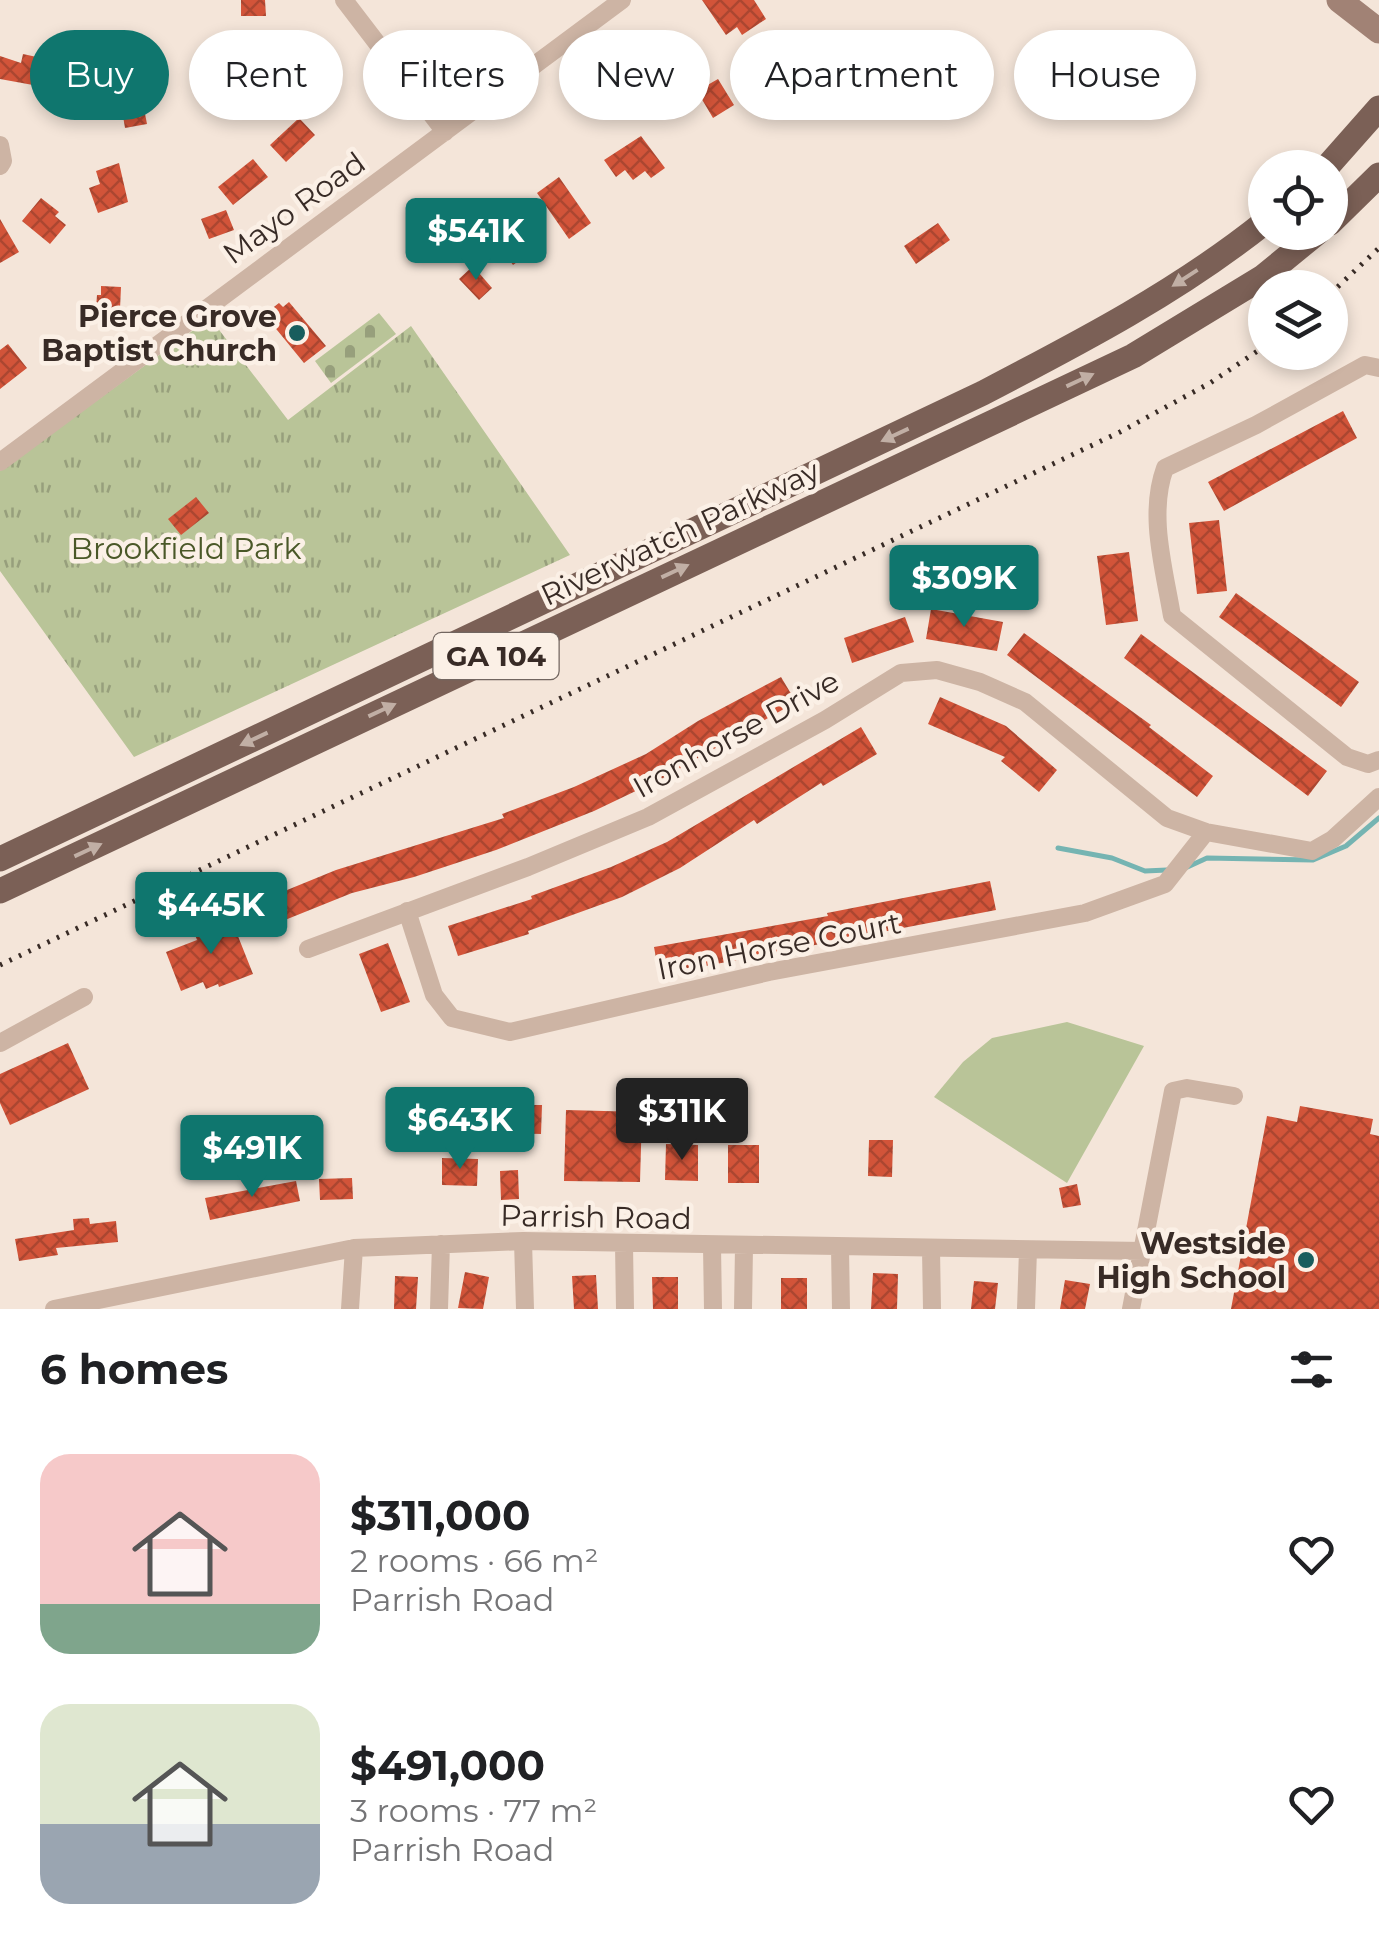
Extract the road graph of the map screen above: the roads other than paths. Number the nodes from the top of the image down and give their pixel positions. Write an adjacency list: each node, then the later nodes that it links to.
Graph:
1 (344, 0): 6 (street)
2 (622, 0): 6 (street, Mayo Road)
3 (1339, 0): 4 (street)
4 (1379, 31)
5 (1379, 108): 8 (main road)
6 (445, 132): 15 (street, Mayo Road)
7 (0, 145): 9 (street)
8 (1342, 150)
9 (0, 166)
10 (1379, 175): 11 (main road)
11 (1348, 205)
12 (1248, 236): 19 (main road, Riverwatch Parkway / GA 104, one-way to 19)
13 (1296, 250): 20 (main road, Riverwatch Parkway / GA 104, one-way to 13)
14 (1379, 368): 16 (street)
15 (0, 462)
16 (1379, 760)
17 (1379, 797): 18 (street, Ironhorse Drive)
18 (1206, 832): 21 (street, Ironhorse Drive); 21 (street, Iron Horse Court)
19 (0, 860)
20 (0, 892)
21 (407, 911): 22 (street, Ironhorse Drive)
22 (308, 949)
23 (84, 997): 24 (street)
24 (0, 1043)
25 (1234, 1096): 35 (street)
26 (522, 1242): 27 (street, Parrish Road); 28 (street, Parrish Road); 39 (street)
27 (441, 1244): 31 (street, Parrish Road); 38 (street)
28 (624, 1244): 29 (street, Parrish Road); 40 (street)
29 (712, 1246): 30 (street, Parrish Road); 41 (street)
30 (744, 1247): 32 (street, Parrish Road); 42 (street)
31 (354, 1248): 36 (street, Parrish Road); 37 (street)
32 (840, 1248): 33 (street, Parrish Road); 43 (street)
33 (932, 1249): 34 (street, Parrish Road); 44 (street)
34 (1028, 1250): 35 (street, Parrish Road); 45 (street)
35 (1142, 1251): 46 (street)
36 (54, 1309)
37 (350, 1309)
38 (439, 1309)
39 (525, 1309)
40 (625, 1309)
41 (713, 1309)
42 (744, 1309)
43 (841, 1309)
44 (932, 1309)
45 (1026, 1309)
46 (1131, 1309)

